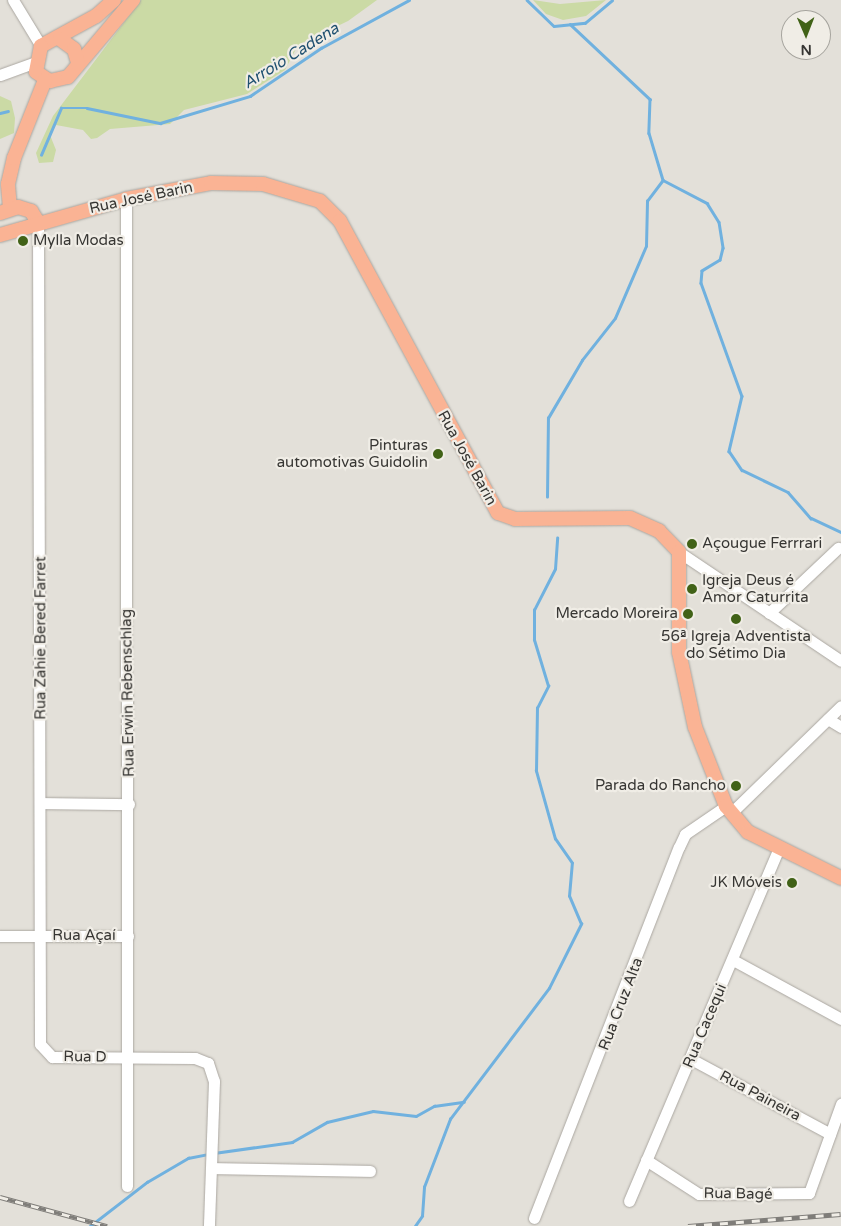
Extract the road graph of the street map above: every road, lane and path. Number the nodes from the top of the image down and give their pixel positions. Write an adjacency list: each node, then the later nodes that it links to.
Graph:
1 (13, 0): 5 (street)
2 (133, 0): 7 (main road)
3 (107, 3): 4 (main road)
4 (60, 39): 5 (main road); 7 (main road)
5 (42, 46): 6 (main road)
6 (35, 62): 8 (street); 9 (main road)
7 (78, 62): 9 (main road)
8 (0, 76)
9 (45, 80): 11 (main road)
10 (126, 199): 12 (main road, Rua José Barin); 15 (main road, Rua José Barin); 22 (street, Rua Erwin Rebenschlag)
11 (5, 210): 12 (main road)
12 (38, 222): 13 (main road, Rua José Barin); 21 (street, Rua Zahie Bered Farret)
13 (0, 235)
14 (838, 548): 16 (street)
15 (679, 552): 16 (street); 23 (main road)
16 (769, 613): 17 (street)
17 (841, 661)
18 (841, 706): 19 (street, Rua Cruz Alta)
19 (828, 718): 20 (street); 23 (street, Rua Cruz Alta)
20 (841, 727)
21 (42, 803): 22 (street); 27 (street, Rua Zahie Bered Farret)
22 (129, 804): 28 (street, Rua Erwin Rebenschlag)
23 (728, 810): 24 (main road); 41 (street, Rua Cruz Alta)
24 (778, 850): 25 (main road); 29 (street, Rua Cacequi)
25 (841, 878)
26 (0, 936): 27 (street, Rua Açaí)
27 (40, 936): 28 (street, Rua Açaí); 31 (street, Rua Zahie Bered Farret)
28 (128, 936): 32 (street, Rua Erwin Rebenschlag)
29 (733, 960): 30 (street); 33 (street, Rua Cacequi)
30 (841, 1019)
31 (44, 1052): 32 (street, Rua D)
32 (127, 1058): 37 (street, Rua D); 39 (street, Rua Erwin Rebenschlag)
33 (691, 1059): 35 (street, Rua Paineira); 36 (street, Rua Cacequi)
34 (841, 1104): 35 (street)
35 (830, 1134): 36 (street, Rua Bagé)
36 (646, 1160): 40 (street, Rua Cacequi)
37 (213, 1168): 38 (street); 42 (street)
38 (370, 1172)
39 (127, 1186)
40 (629, 1201)
41 (534, 1218)
42 (209, 1226)

